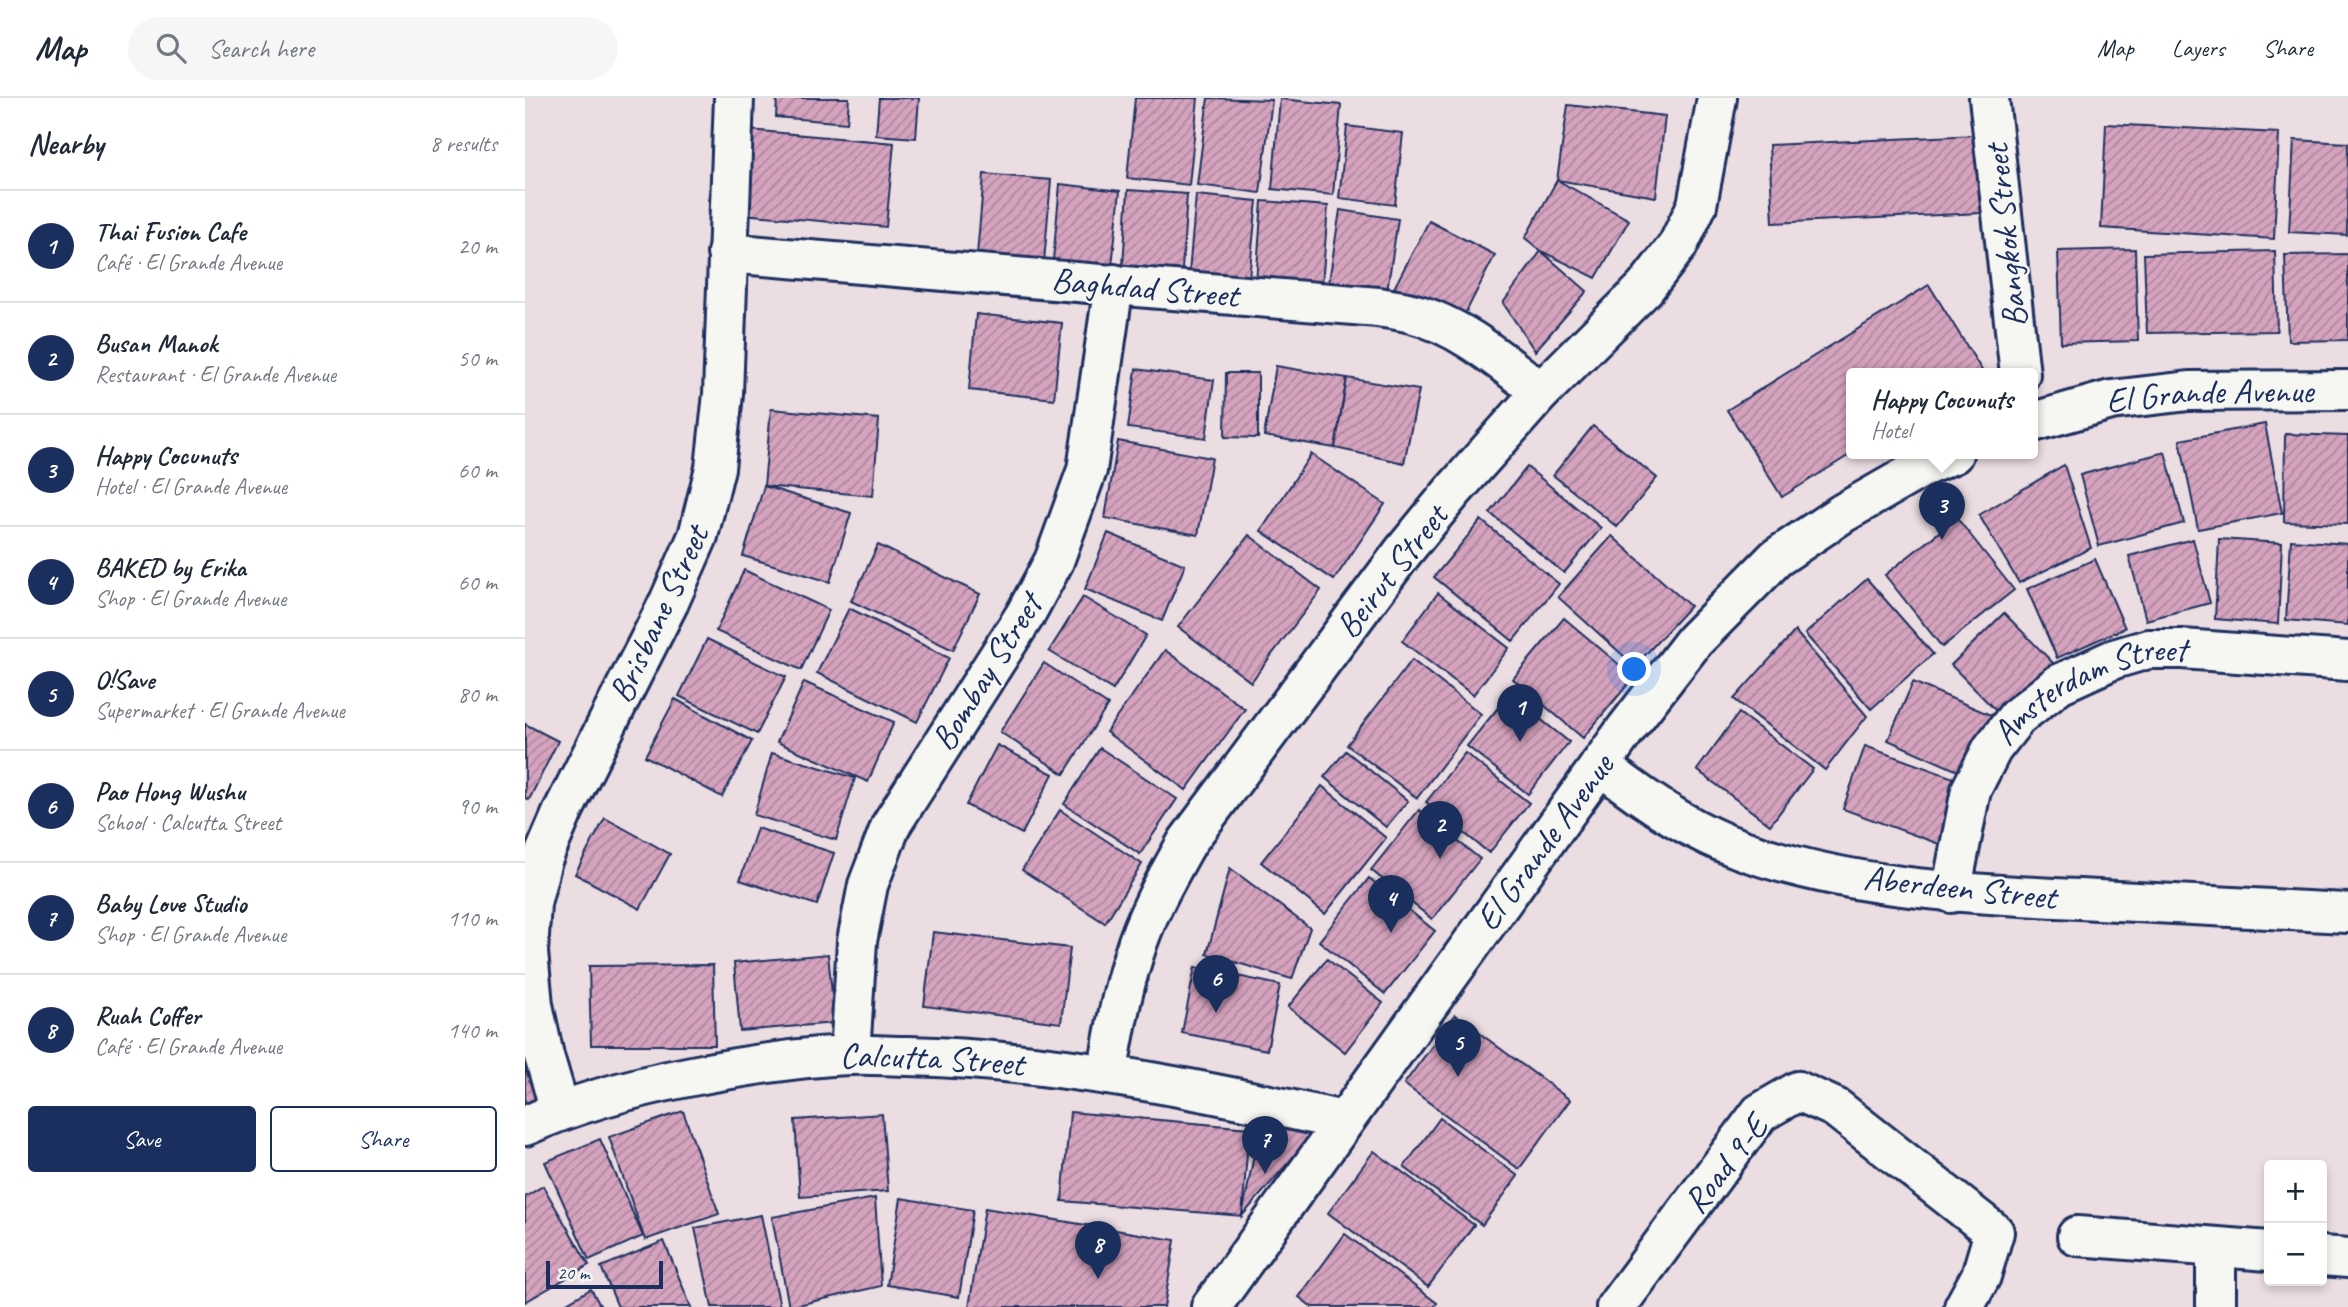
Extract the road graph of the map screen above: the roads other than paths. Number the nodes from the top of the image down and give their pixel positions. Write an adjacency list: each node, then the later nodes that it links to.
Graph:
1 (734, 98): 4 (street, Brisbane Street)
2 (1717, 98): 8 (street, Beirut Street)
3 (1989, 98): 6 (street, Bangkok Street)
4 (727, 253): 5 (street, Baghdad Street); 14 (street, Brisbane Street)
5 (1114, 284): 8 (street, Baghdad Street); 16 (street, Bombay Street)
6 (2019, 368)
7 (2348, 390): 9 (street, El Grande Avenue)
8 (1541, 392): 17 (street, Beirut Street)
9 (2038, 421)
10 (1942, 459): 12 (street, El Grande Avenue)
11 (2348, 661): 13 (street, Amsterdam Street)
12 (1600, 765): 13 (street, Aberdeen Street); 19 (street, El Grande Avenue)
13 (1951, 893): 15 (street, Aberdeen Street)
14 (528, 902): 18 (street, Brisbane Street)
15 (2348, 914)
16 (850, 1055): 17 (street, Calcutta Street); 18 (street, Calcutta Street)
17 (1107, 1075): 19 (street, Calcutta Street)
18 (560, 1110): 20 (street, Calcutta Street)
19 (1343, 1121): 26 (street, El Grande Avenue)
20 (525, 1126)
21 (2077, 1236): 22 (street)
22 (2216, 1247): 23 (street); 29 (street)
23 (2264, 1251)
24 (2327, 1256): 25 (street)
25 (2348, 1258)
26 (1211, 1307)
27 (1616, 1307): 28 (street, Road 9-E)
28 (1964, 1307)
29 (2216, 1307)

